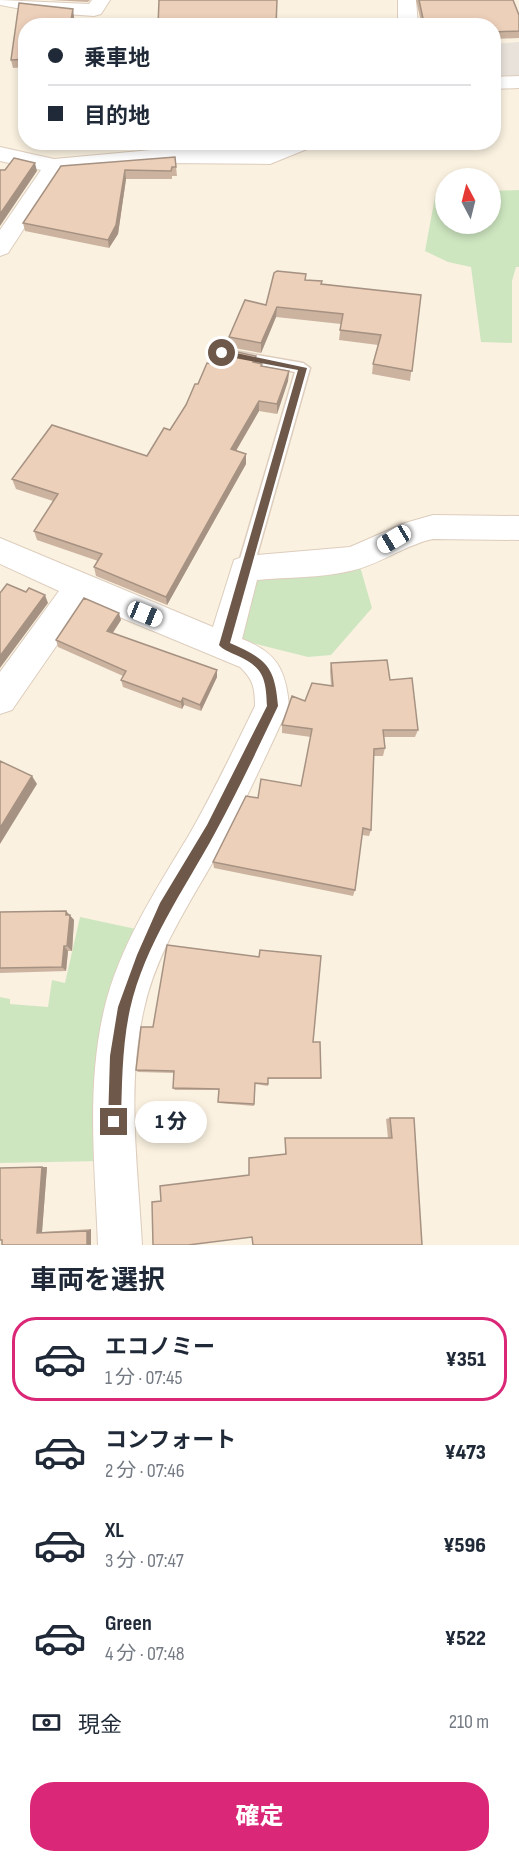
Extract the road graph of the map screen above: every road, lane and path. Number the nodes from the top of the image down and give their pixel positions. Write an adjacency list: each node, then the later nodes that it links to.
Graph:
1 (4, 0): 2 (street)
2 (101, 0)
3 (407, 0): 4 (street)
4 (408, 18)
5 (519, 82): 6 (street)
6 (501, 83)
7 (210, 150): 11 (street)
8 (224, 150): 9 (street)
9 (286, 150)
10 (0, 154): 11 (street)
11 (54, 166): 12 (street)
12 (0, 248)
13 (222, 353): 16 (lane)
14 (519, 528): 16 (street)
15 (0, 550): 17 (street)
16 (245, 569): 18 (street)
17 (80, 587): 18 (street); 19 (street)
18 (224, 645): 20 (street)
19 (0, 699)
20 (120, 1245)

